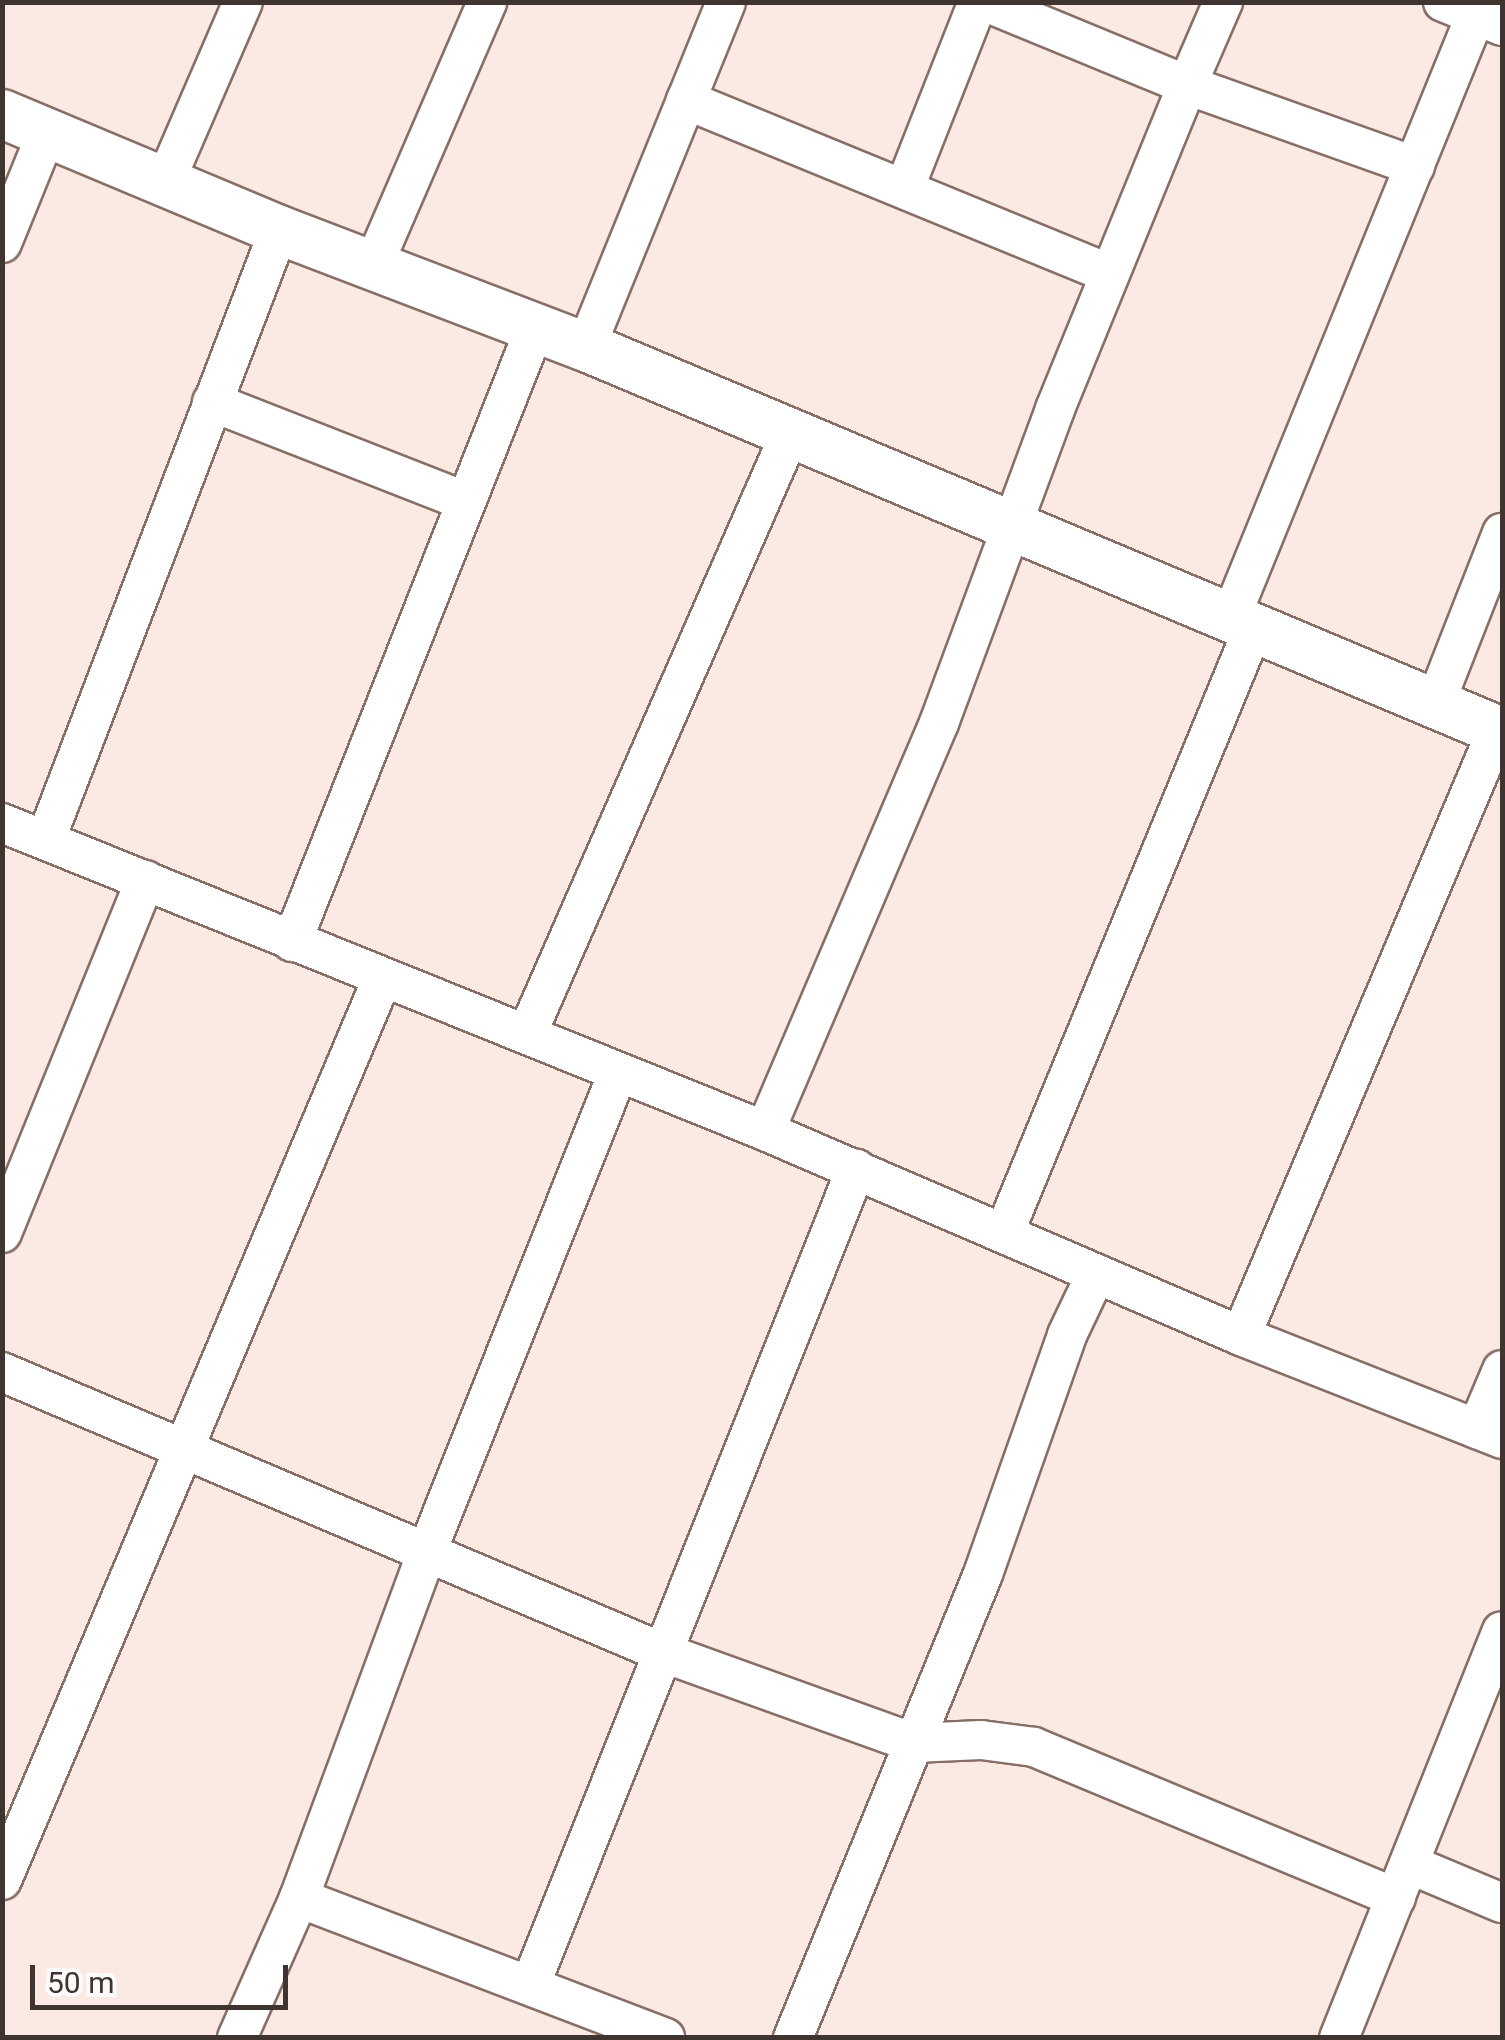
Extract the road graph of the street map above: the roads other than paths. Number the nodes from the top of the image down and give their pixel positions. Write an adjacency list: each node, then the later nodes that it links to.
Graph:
1 (243, 2): 12 (street)
2 (487, 2): 16 (street)
3 (726, 2): 8 (street)
4 (982, 2): 7 (street); 13 (street)
5 (1223, 2): 7 (street)
6 (1476, 12): 11 (street)
7 (1187, 85): 11 (street); 17 (street)
8 (686, 100): 13 (street); 19 (street)
9 (2, 114): 10 (main road)
10 (46, 132): 12 (main road); 15 (street)
11 (1415, 166): 25 (street)
12 (166, 182): 14 (main road)
13 (905, 187): 17 (street)
14 (279, 230): 16 (main road); 20 (street)
15 (2, 243)
16 (373, 266): 18 (main road)
17 (1110, 274): 23 (street)
18 (535, 328): 19 (main road); 22 (street)
19 (586, 347): 21 (main road)
20 (212, 402): 22 (street); 29 (street)
21 (788, 436): 23 (main road); 33 (street)
22 (466, 502): 31 (street)
23 (1014, 528): 25 (main road); 35 (street)
24 (1502, 534): 26 (street)
25 (1242, 624): 26 (main road); 38 (street)
26 (1435, 704): 27 (main road)
27 (1500, 731): 40 (street)
28 (2, 823): 29 (street)
29 (46, 839): 30 (street)
30 (146, 880): 31 (street); 37 (street)
31 (292, 942): 32 (street)
32 (382, 979): 33 (street); 44 (street)
33 (527, 1034): 34 (street)
34 (618, 1075): 35 (street); 45 (street)
35 (765, 1131): 36 (street)
36 (856, 1169): 38 (street); 47 (street)
37 (3, 1230)
38 (1005, 1231): 39 (street)
39 (1096, 1274): 40 (street); 48 (street)
40 (1241, 1336): 43 (street)
41 (1502, 1370): 43 (street)
42 (2, 1372): 44 (street)
43 (1490, 1434)
44 (188, 1449): 45 (street); 49 (street)
45 (428, 1550): 47 (street); 51 (street)
46 (1502, 1631): 50 (street)
47 (664, 1653): 48 (street); 53 (street)
48 (914, 1743): 50 (street); 56 (street)
49 (2, 1880)
50 (1402, 1881): 52 (street); 57 (street)
51 (299, 1898): 53 (street); 54 (street)
52 (1502, 1903)
53 (530, 1986): 55 (street)
54 (237, 2038)
55 (665, 2038)
56 (793, 2038)
57 (1339, 2038)

